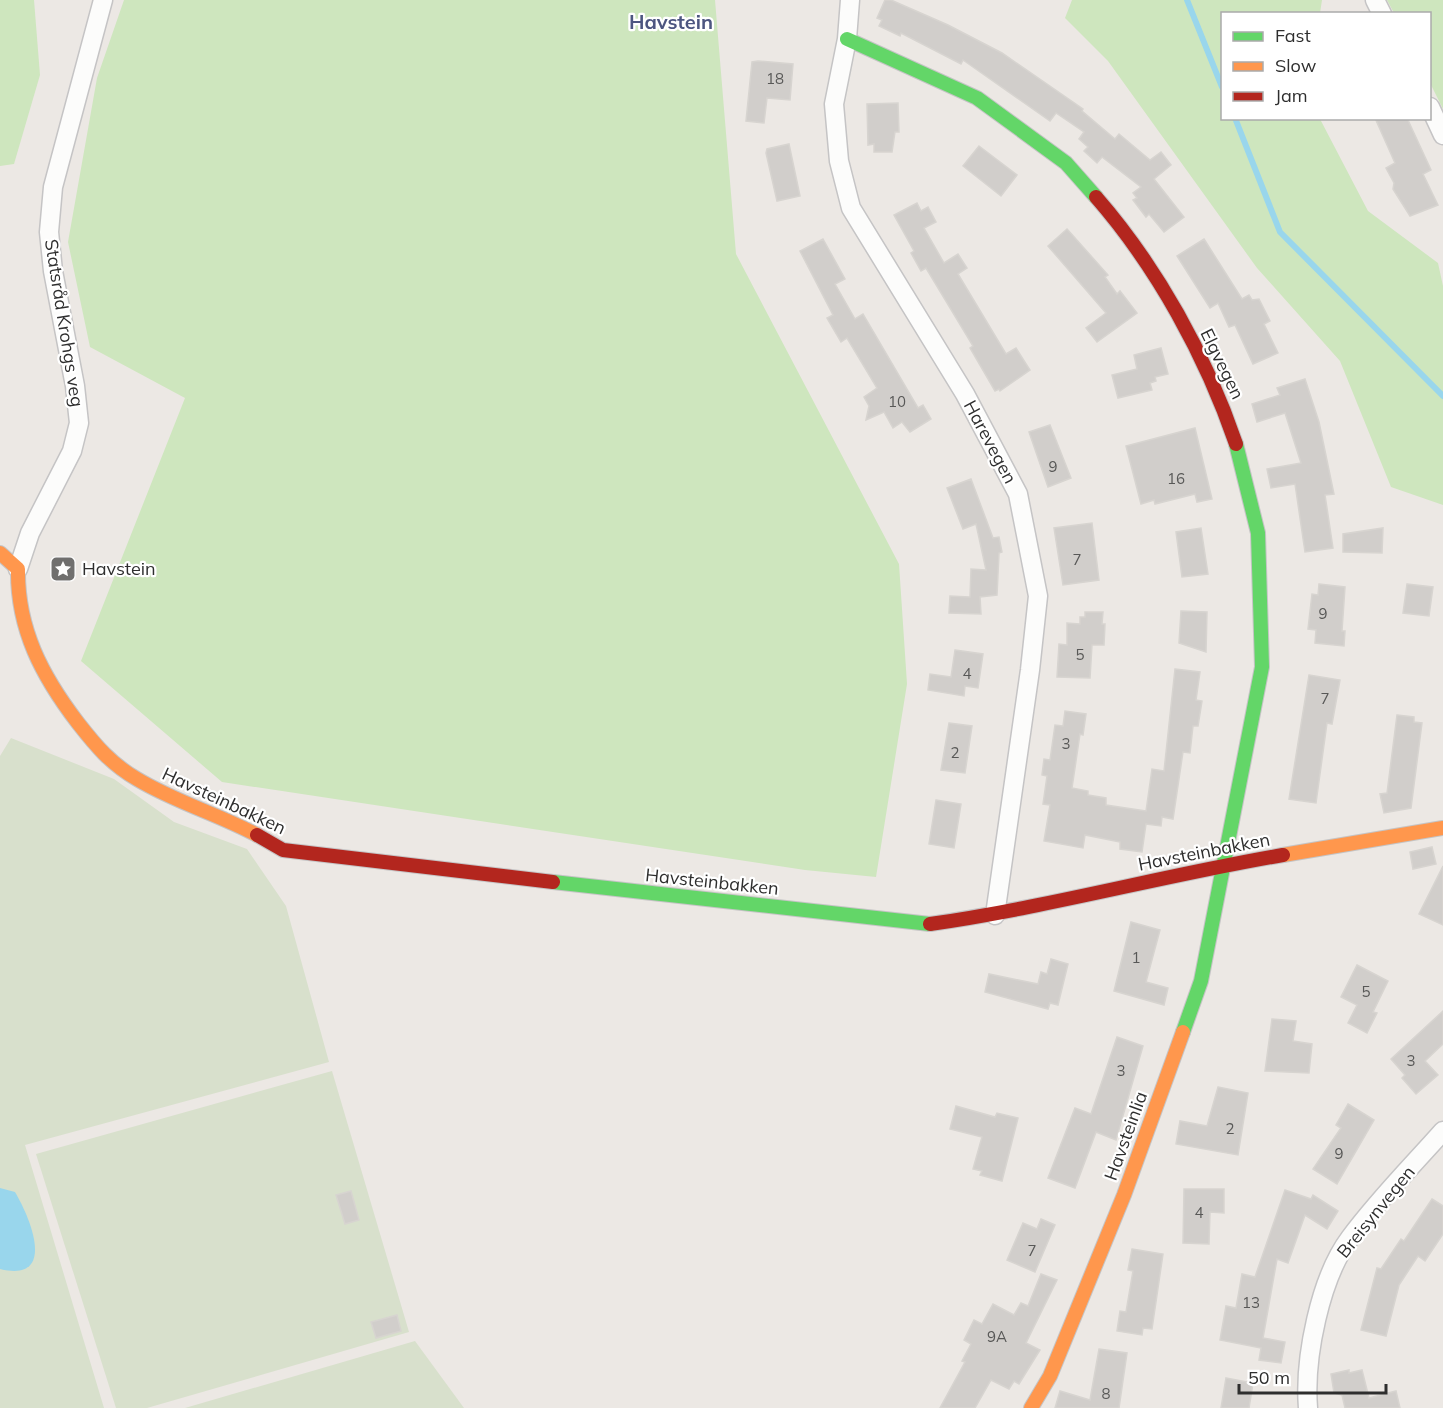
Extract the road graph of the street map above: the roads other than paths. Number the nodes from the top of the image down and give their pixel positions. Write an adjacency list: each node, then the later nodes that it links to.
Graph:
1 (103, 0): 7 (street, Statsråd Krohgs veg)
2 (850, 0): 3 (street, Harevegen)
3 (847, 39): 10 (street, Elgvegen); 11 (street, Harevegen)
4 (1431, 109): 5 (street)
5 (1443, 135)
6 (0, 553): 7 (street)
7 (18, 569): 8 (street, Statsråd Krohgs veg)
8 (39, 667): 11 (street, Havsteinbakken)
9 (1443, 828): 10 (street, Havsteinbakken)
10 (1224, 865): 11 (street, Havsteinbakken); 13 (street, Havsteinlia)
11 (995, 915)
12 (1443, 1131): 14 (street, Breisynvegen)
13 (1030, 1408)
14 (1308, 1408)

